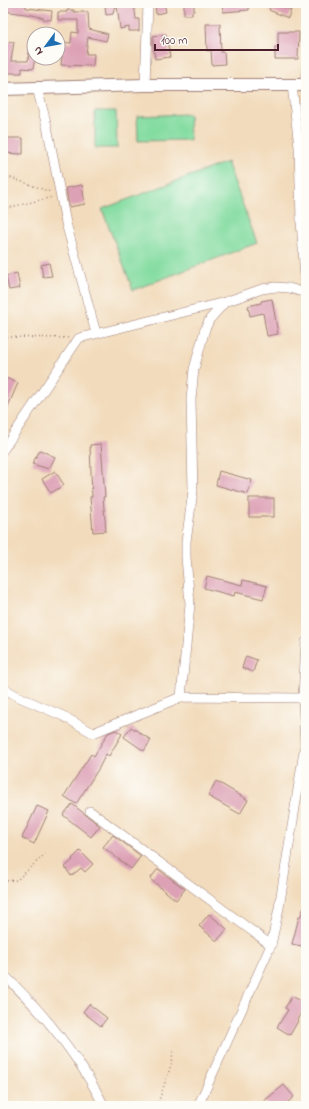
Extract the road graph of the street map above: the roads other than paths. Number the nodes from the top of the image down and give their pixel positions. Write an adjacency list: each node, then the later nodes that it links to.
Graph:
1 (148, 3): 3 (street)
2 (306, 72): 5 (street)
3 (145, 85): 4 (street); 6 (street)
4 (292, 85): 5 (street); 8 (street)
5 (306, 85)
6 (37, 88): 7 (street); 11 (street)
7 (3, 89)
8 (304, 221): 9 (street)
9 (306, 292): 10 (street)
10 (225, 302): 11 (street); 16 (street)
11 (96, 333): 12 (street)
12 (6, 441): 13 (street)
13 (3, 450)
14 (306, 642): 17 (street)
15 (3, 688): 16 (street)
16 (180, 697): 17 (street)
17 (303, 698): 19 (street)
18 (90, 811): 19 (street)
19 (271, 945): 22 (street)
20 (3, 974): 21 (street)
21 (104, 1106)
22 (198, 1106)

